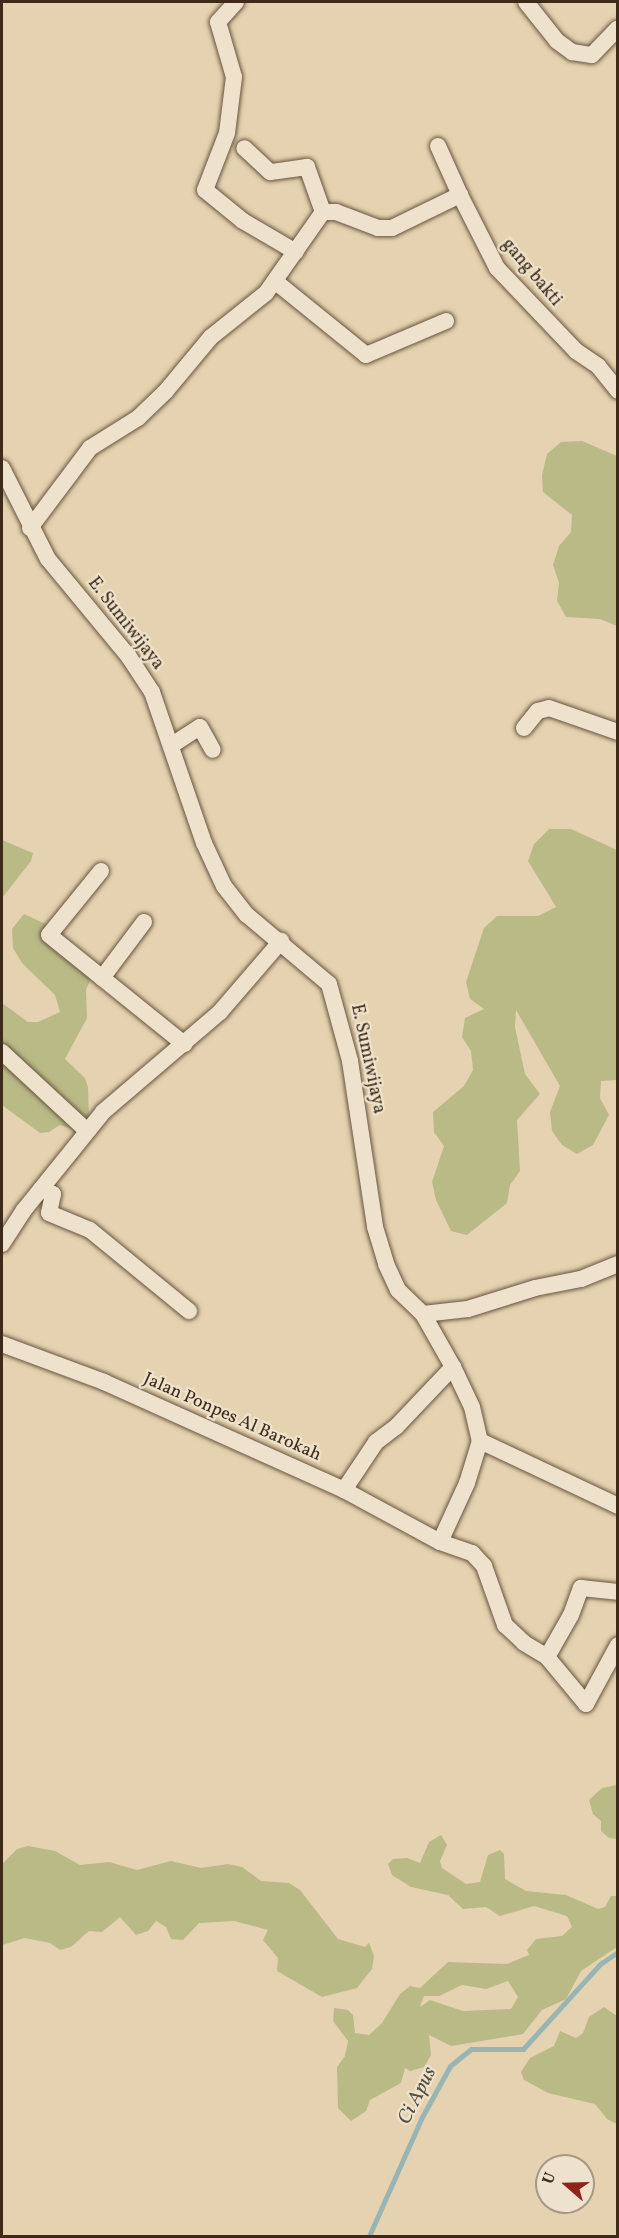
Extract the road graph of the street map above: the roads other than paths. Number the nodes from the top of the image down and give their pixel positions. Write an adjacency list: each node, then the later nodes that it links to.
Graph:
1 (236, 2): 8 (street)
2 (534, 5): 3 (street)
3 (618, 28)
4 (438, 146): 6 (street, gang bakti)
5 (244, 148): 7 (street)
6 (460, 195): 7 (street); 11 (street, gang bakti)
7 (323, 212): 8 (street)
8 (296, 252): 9 (street)
9 (276, 282): 10 (street); 13 (street)
10 (446, 321)
11 (618, 391)
12 (2, 468): 13 (street, E. Sumiwijaya)
13 (30, 528): 16 (street, E. Sumiwijaya)
14 (524, 728): 15 (street)
15 (618, 732)
16 (172, 745): 17 (street); 20 (street, E. Sumiwijaya)
17 (213, 750)
18 (101, 871): 21 (street)
19 (144, 922): 21 (street)
20 (280, 941): 22 (street); 29 (street, E. Sumiwijaya)
21 (102, 978): 22 (street)
22 (183, 1044): 24 (street)
23 (2, 1052): 24 (street)
24 (87, 1131): 25 (street)
25 (40, 1189): 26 (street); 28 (street)
26 (2, 1244)
27 (618, 1263): 29 (street)
28 (189, 1311)
29 (423, 1314): 31 (street, E. Sumiwijaya)
30 (2, 1344): 33 (street, Jalan Ponpes Al Barokah)
31 (453, 1367): 32 (street, E. Sumiwijaya); 33 (street)
32 (480, 1441): 34 (street); 35 (street)
33 (344, 1490): 35 (street, Jalan Ponpes Al Barokah)
34 (618, 1506)
35 (440, 1542): 38 (street, Jalan Ponpes Al Barokah)
36 (618, 1592): 38 (street)
37 (618, 1646): 38 (street, Jalan Ponpes Al Barokah)
38 (547, 1657)

